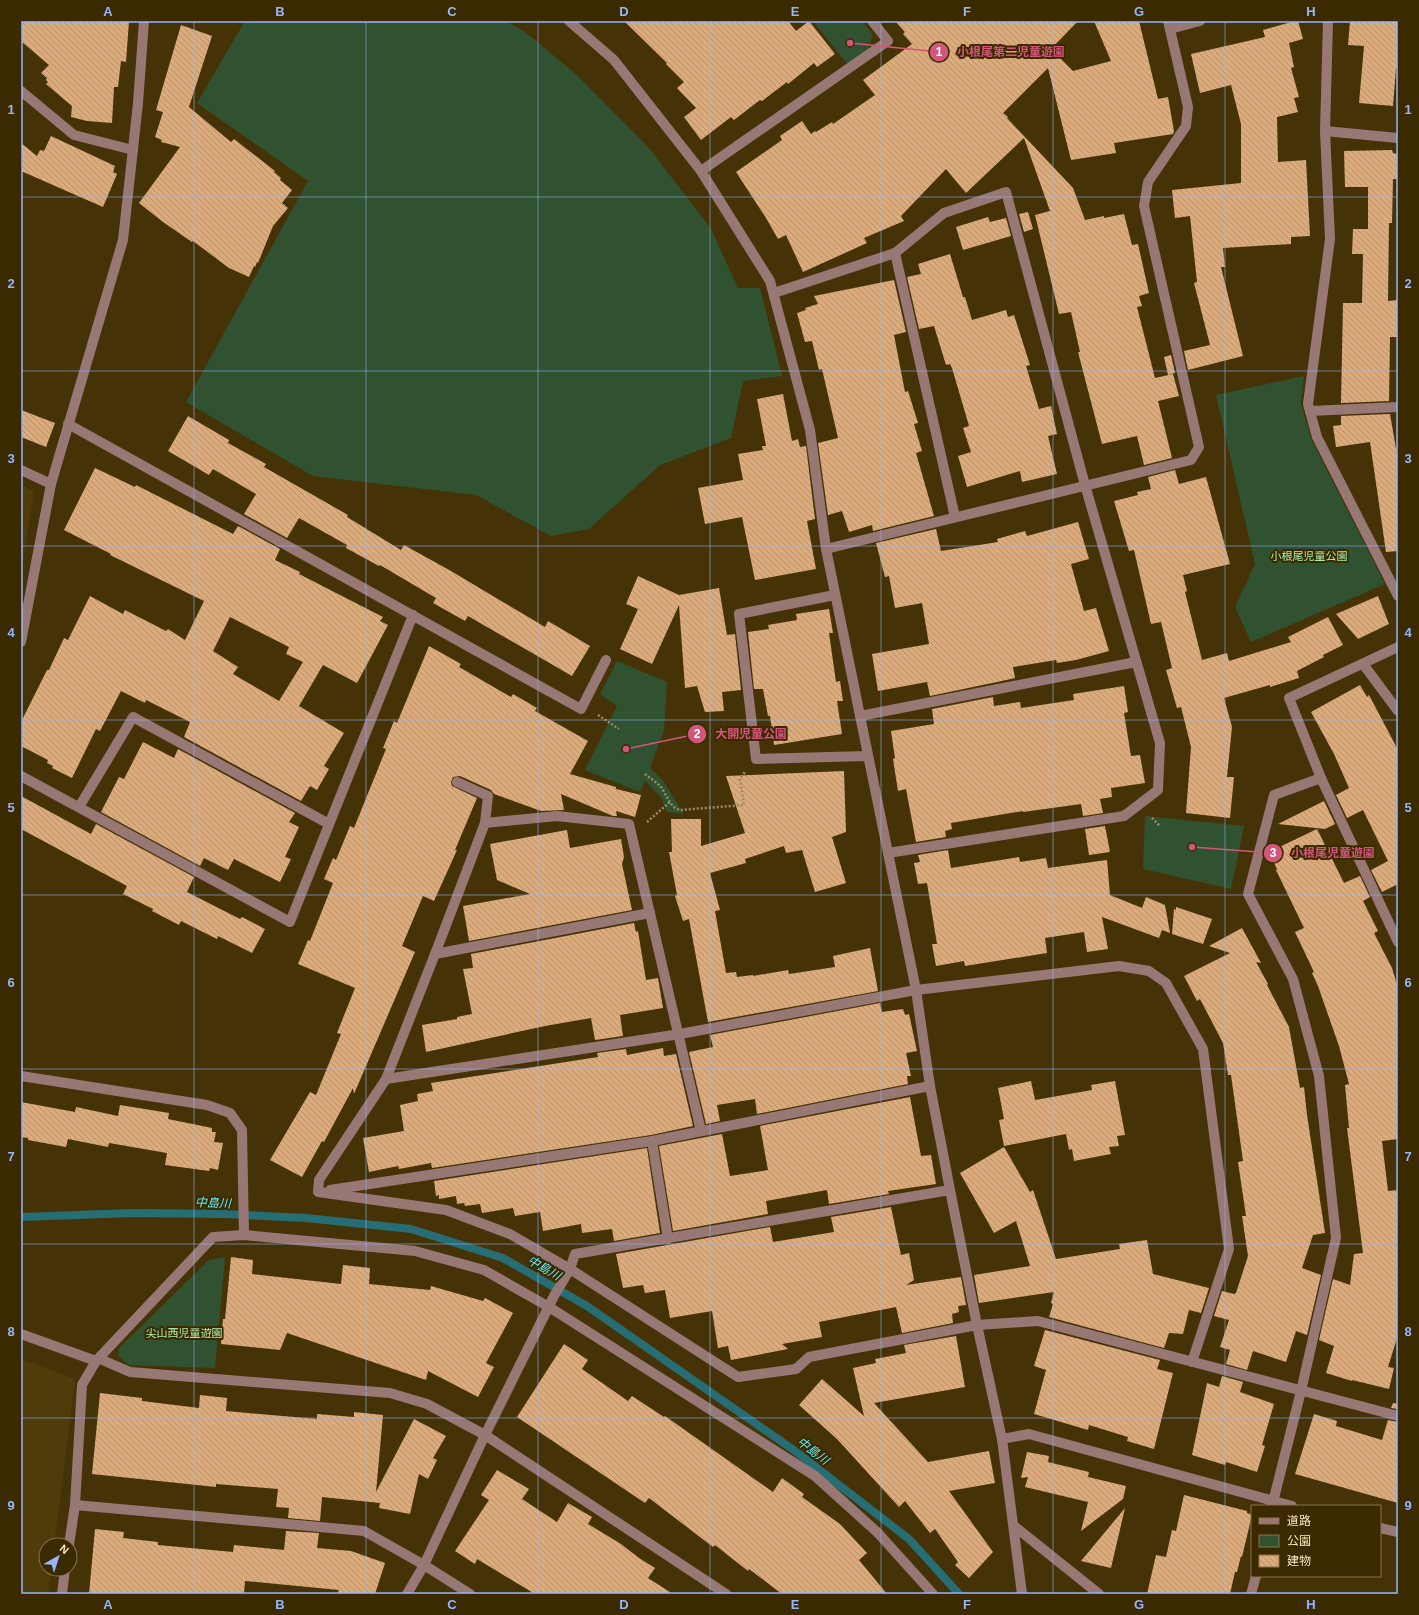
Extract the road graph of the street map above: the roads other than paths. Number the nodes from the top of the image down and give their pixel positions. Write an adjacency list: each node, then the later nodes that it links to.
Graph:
1 (144, 21): 10 (street)
2 (569, 21): 11 (street)
3 (872, 21): 11 (street)
4 (1200, 21): 6 (street)
5 (1328, 21): 8 (street)
6 (1169, 25): 19 (street)
7 (21, 91): 10 (street)
8 (1325, 131): 9 (street); 15 (street)
9 (1398, 138)
10 (133, 150): 16 (street)
11 (701, 171): 13 (street)
12 (895, 253): 13 (street); 19 (street); 20 (street)
13 (774, 294): 21 (street)
14 (1398, 407): 15 (street)
15 (1310, 411): 22 (street)
16 (68, 424): 18 (street); 26 (street)
17 (21, 470): 18 (street)
18 (50, 484): 27 (street)
19 (1085, 485): 20 (street); 30 (street)
20 (956, 517): 21 (street)
21 (826, 549): 24 (street)
22 (1387, 574): 23 (street); 25 (street)
23 (1398, 574)
24 (835, 595): 33 (street); 34 (street)
25 (1398, 596)
26 (413, 615): 29 (street); 40 (street)
27 (21, 642)
28 (1398, 647): 31 (street)
29 (606, 660)
30 (1136, 662): 33 (street); 41 (street)
31 (1363, 664): 32 (street); 36 (street)
32 (1398, 711)
33 (860, 716): 34 (street)
34 (868, 756): 41 (street)
35 (21, 776): 38 (street)
36 (1321, 778): 43 (street); 62 (street)
37 (457, 782): 39 (street)
38 (79, 807): 40 (street); 40 (street)
39 (485, 823): 42 (street); 44 (street)
40 (329, 824)
41 (888, 853): 45 (street)
42 (650, 913): 44 (street); 46 (street)
43 (1398, 942)
44 (436, 954): 48 (street)
45 (916, 990): 46 (street); 49 (street); 61 (street)
46 (680, 1034): 48 (street); 50 (street)
47 (21, 1076): 54 (street)
48 (386, 1079): 53 (street)
49 (930, 1086): 50 (street); 52 (street)
50 (701, 1131): 51 (street)
51 (652, 1141): 53 (street); 55 (street)
52 (950, 1190): 55 (street); 58 (street)
53 (318, 1192): 56 (street)
54 (244, 1235): 57 (street); 60 (street)
55 (668, 1239): 56 (street)
56 (570, 1269): 57 (street); 58 (street)
57 (549, 1307): 64 (street); 79 (street)
58 (977, 1325): 61 (street); 65 (street)
59 (21, 1334): 60 (street)
60 (98, 1360): 64 (street); 67 (street)
61 (1192, 1362): 62 (street)
62 (1301, 1391): 63 (street); 66 (street)
63 (1398, 1416)
64 (486, 1435): 72 (street); 78 (street)
65 (1002, 1438): 66 (street); 68 (street)
66 (1273, 1504)
67 (75, 1505): 71 (street); 72 (street)
68 (1014, 1526): 80 (street); 81 (street)
69 (1381, 1528): 70 (street)
70 (1398, 1532)
71 (70, 1537)
72 (424, 1565): 76 (street); 77 (street)
73 (64, 1577): 75 (street)
74 (1256, 1577): 82 (street)
75 (62, 1594)
76 (407, 1594)
77 (470, 1594)
78 (726, 1594)
79 (933, 1594)
80 (1022, 1594)
81 (1099, 1594)
82 (1251, 1594)

